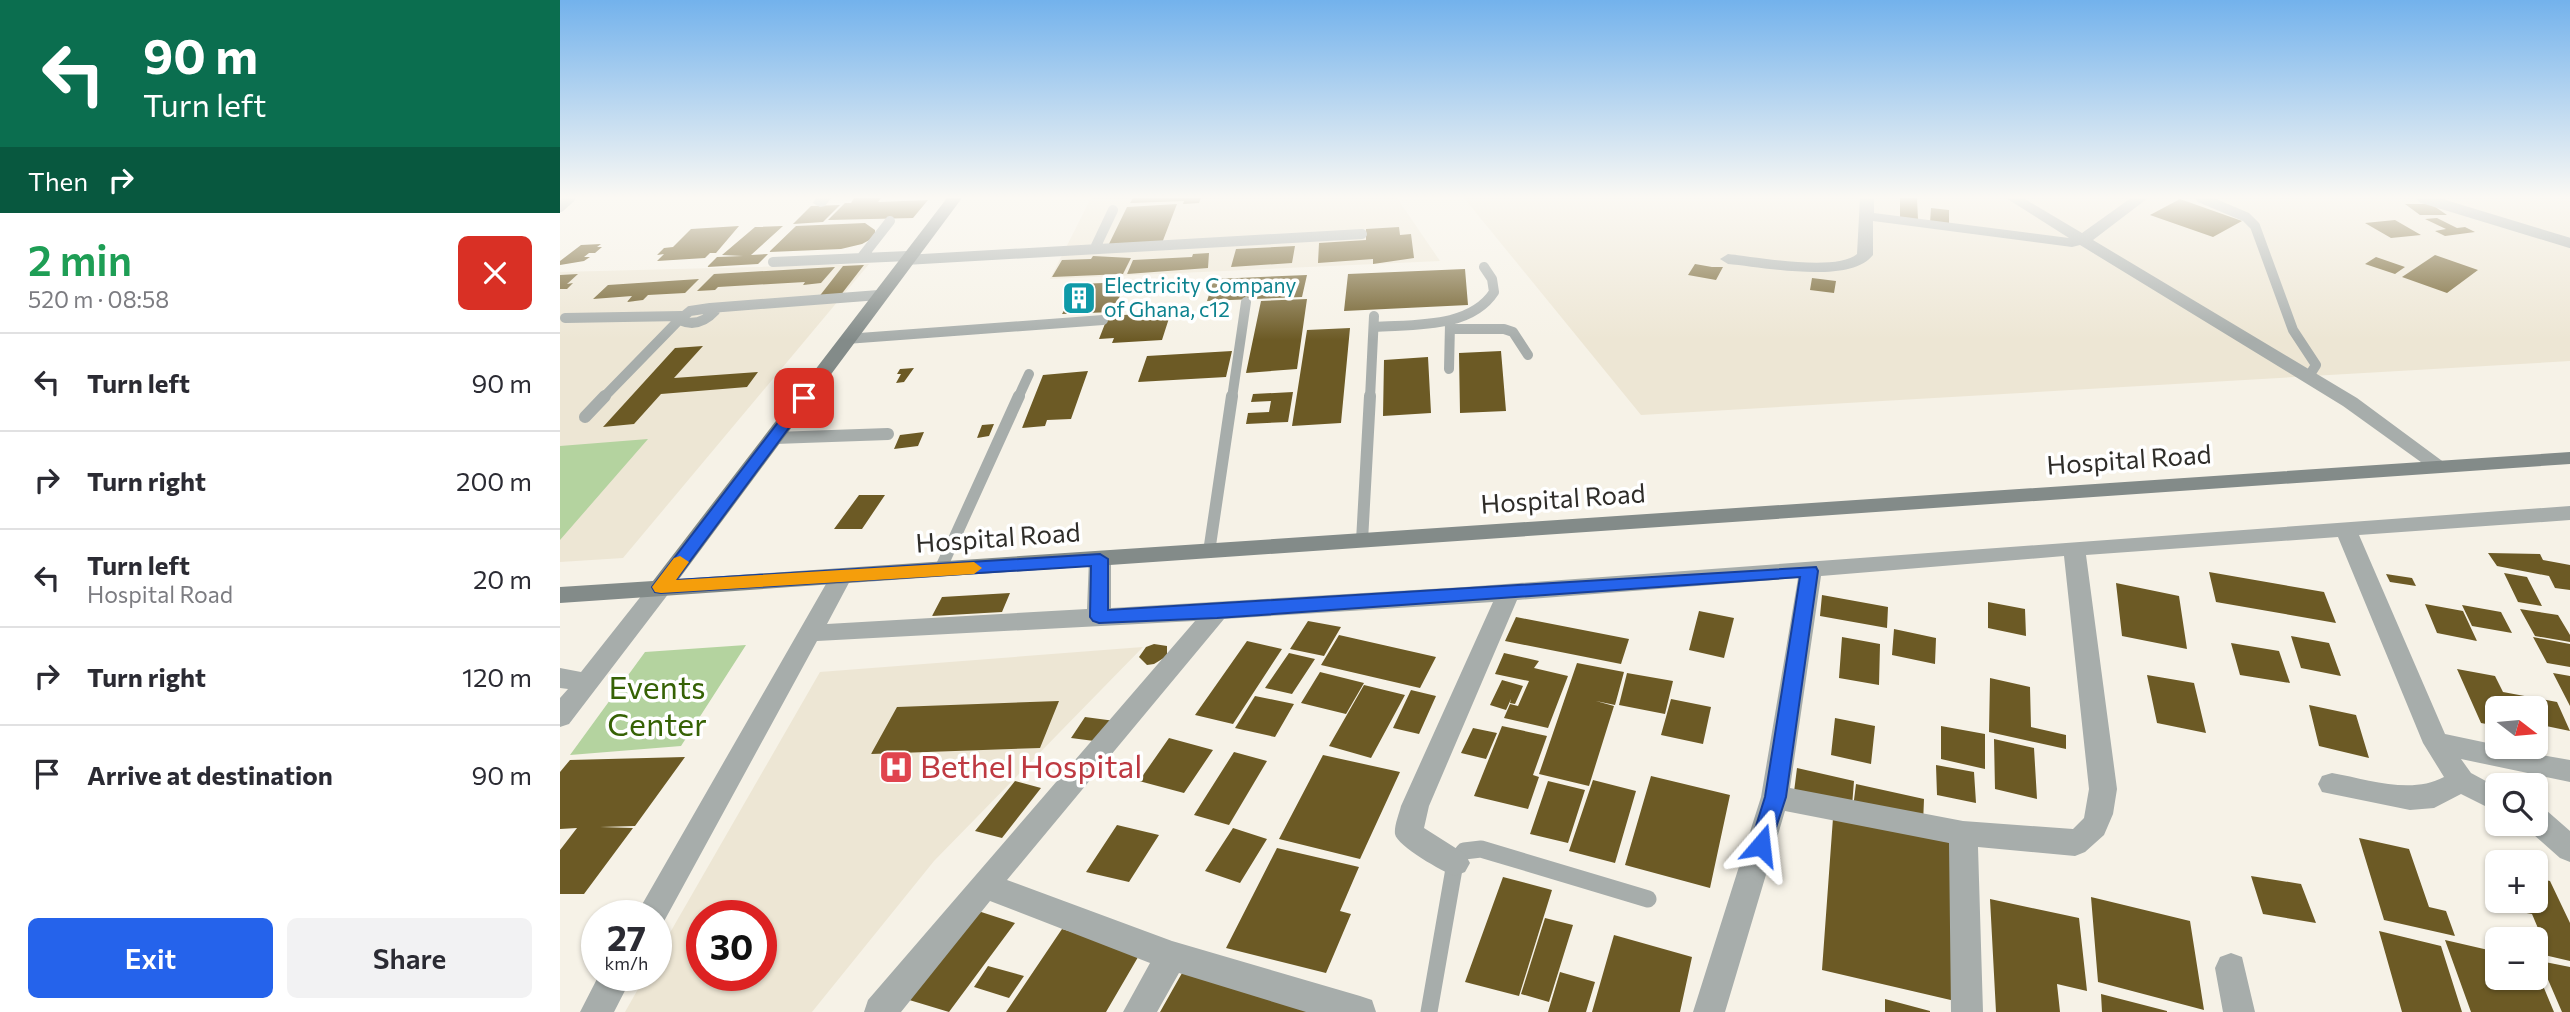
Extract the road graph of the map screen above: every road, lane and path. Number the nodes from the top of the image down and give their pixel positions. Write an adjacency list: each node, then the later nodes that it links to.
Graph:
1 (871, 245): 9 (lane)
2 (917, 245): 10 (main road)
3 (1096, 245): 8 (lane)
4 (1148, 245): 8 (lane)
5 (1865, 245): 11 (street)
6 (2093, 245): 24 (street)
7 (2262, 245): 24 (lane)
8 (1095, 248): 10 (lane)
9 (861, 258): 10 (lane); 12 (lane)
10 (907, 258): 14 (main road)
11 (1728, 259)
12 (773, 262)
13 (1484, 267): 19 (lane)
14 (879, 295): 17 (lane); 20 (main road)
15 (1246, 302): 34 (lane)
16 (565, 317): 17 (lane)
17 (680, 318): 25 (lane)
18 (1103, 320): 20 (lane)
19 (1450, 325): 21 (lane); 22 (lane); 32 (lane)
20 (846, 339): 27 (main road)
21 (1528, 355)
22 (1449, 369)
23 (1029, 374): 36 (lane)
24 (2309, 376): 29 (street)
25 (585, 417)
26 (888, 435): 27 (lane)
27 (775, 438): 39 (main road)
28 (2570, 458): 29 (main road, Hospital Road)
29 (2439, 467): 32 (main road, Hospital Road)
30 (2570, 513): 31 (street)
31 (2346, 531): 33 (street); 48 (street)
32 (1362, 541): 34 (main road, Hospital Road)
33 (2074, 548): 37 (street); 55 (street)
34 (1209, 552): 35 (main road, Hospital Road)
35 (1100, 559): 36 (main road, Hospital Road); 43 (street)
36 (940, 570): 38 (main road, Hospital Road)
37 (1810, 571): 40 (street); 53 (street)
38 (841, 577): 39 (main road, Hospital Road); 44 (street)
39 (661, 587): 41 (main road, Hospital Road); 46 (street)
40 (1509, 591): 42 (street); 57 (street)
41 (560, 595)
42 (1217, 611): 43 (street); 58 (street)
43 (1099, 617): 44 (street)
44 (811, 633): 60 (street)
45 (560, 678): 46 (street)
46 (586, 682): 47 (street)
47 (560, 717)
48 (2436, 743): 49 (street); 50 (street)
49 (2570, 771)
50 (2461, 781): 51 (street); 52 (street)
51 (2332, 784)
52 (2485, 794)
53 (1775, 797): 55 (street); 69 (street)
54 (2548, 830): 56 (street)
55 (1963, 833): 70 (street)
56 (2570, 849)
57 (1455, 863): 59 (lane); 68 (lane)
58 (984, 885): 61 (street); 65 (street)
59 (1648, 899)
60 (660, 900)
61 (1172, 956): 66 (street); 67 (street)
62 (2231, 968): 71 (street)
63 (608, 991): 64 (street)
64 (596, 1012)
65 (880, 1012)
66 (1139, 1012)
67 (1360, 1012)
68 (1429, 1012)
69 (1709, 1012)
70 (1967, 1012)
71 (2239, 1012)

